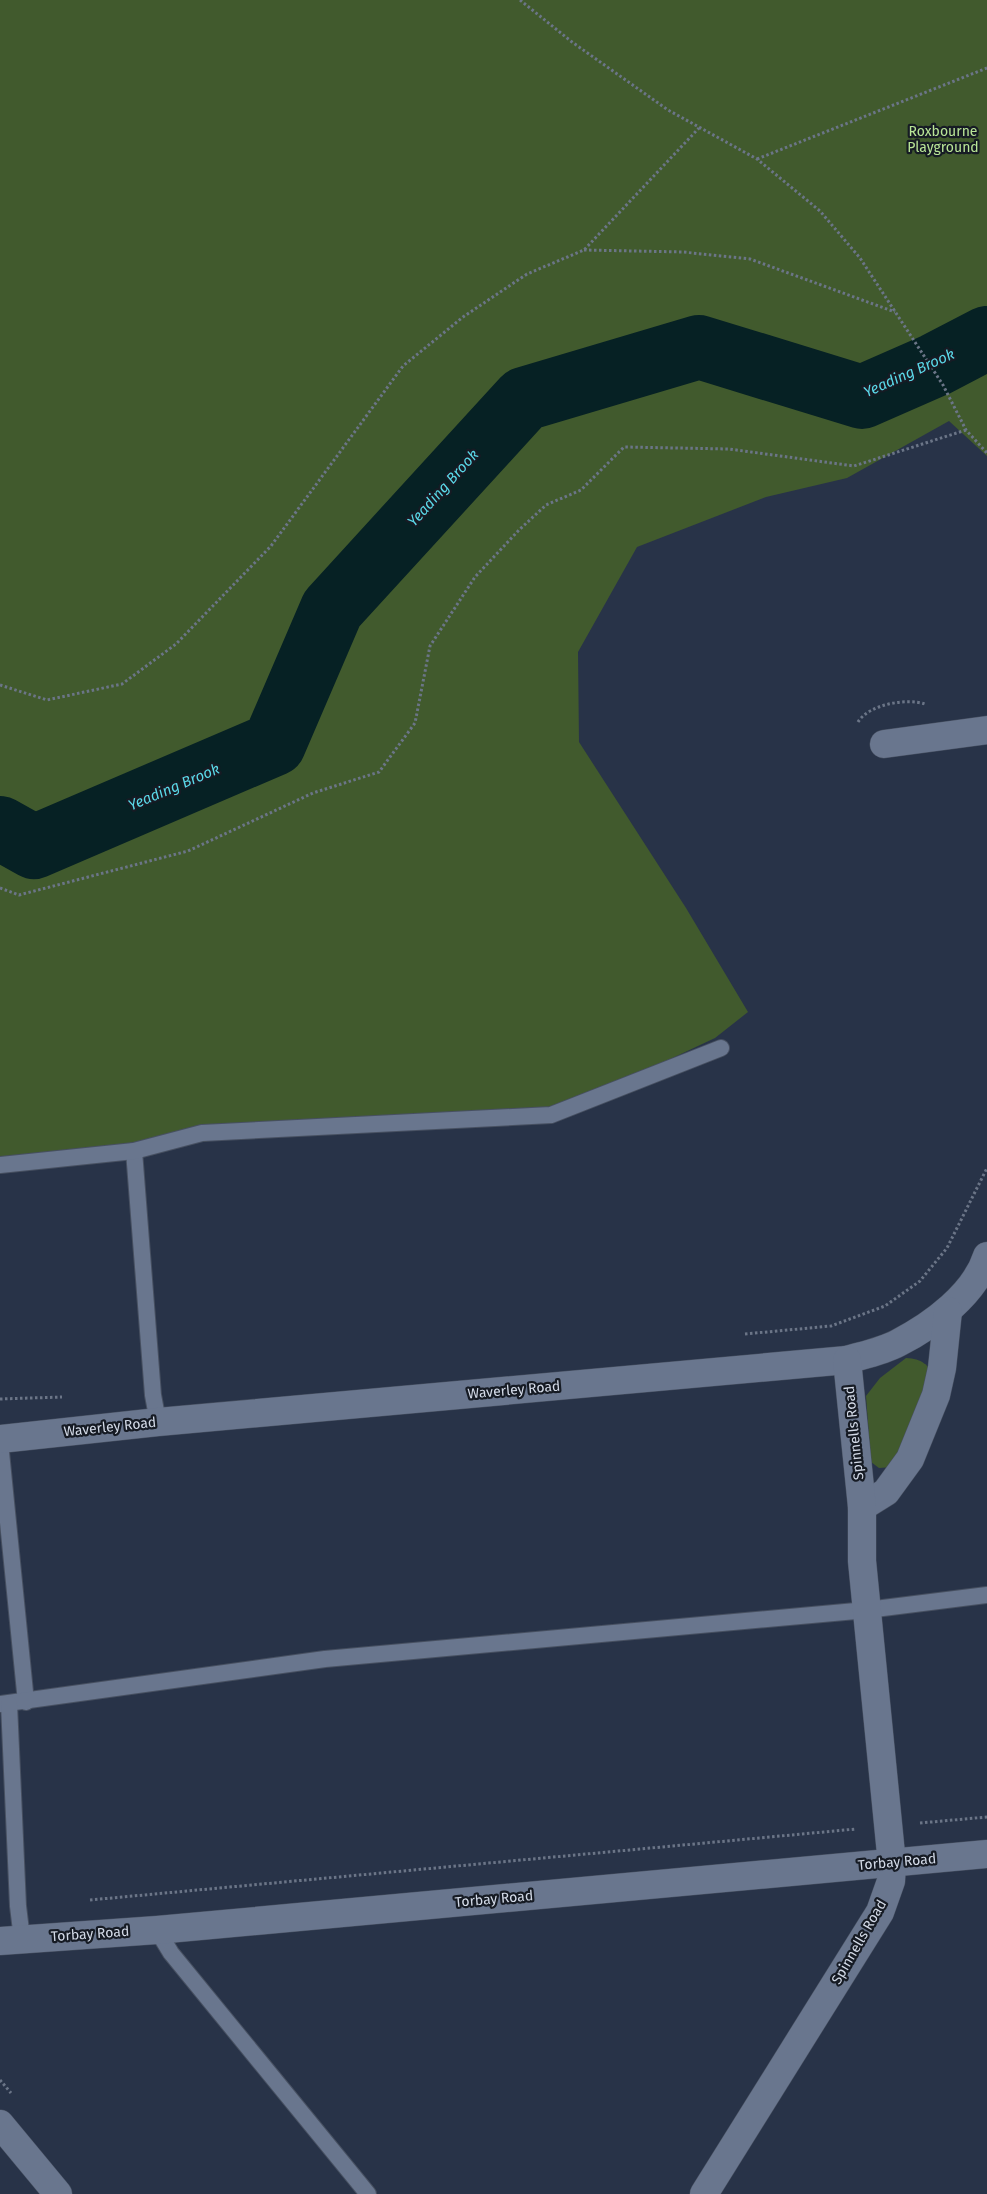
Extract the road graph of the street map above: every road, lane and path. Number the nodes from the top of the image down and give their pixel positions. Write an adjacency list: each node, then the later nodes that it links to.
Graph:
1 (520, 0): 3 (path)
2 (987, 68): 4 (path)
3 (699, 128): 4 (path); 5 (path)
4 (758, 159): 6 (path)
5 (584, 250): 6 (path); 9 (path)
6 (896, 312): 7 (path)
7 (966, 430): 8 (path); 12 (path)
8 (987, 453)
9 (0, 685)
10 (987, 730): 11 (street)
11 (884, 744)
12 (0, 888)
13 (721, 1048): 14 (lane)
14 (134, 1151): 15 (lane); 23 (lane)
15 (0, 1165)
16 (987, 1168): 19 (path)
17 (987, 1256): 18 (street, Waverley Road)
18 (948, 1311): 20 (street, Waverley Road); 25 (street)
19 (736, 1335)
20 (847, 1360): 23 (street, Waverley Road); 25 (street, Spinnells Road)
21 (67, 1397): 22 (path)
22 (0, 1399)
23 (158, 1422): 24 (street, Waverley Road)
24 (0, 1440): 28 (lane)
25 (862, 1506): 27 (street, Spinnells Road)
26 (987, 1595): 27 (lane)
27 (867, 1610): 28 (lane); 30 (street, Spinnells Road)
28 (26, 1702): 29 (lane)
29 (5, 1704): 35 (lane)
30 (887, 1826): 32 (street, Spinnells Road); 33 (path)
31 (987, 1854): 32 (street, Torbay Road)
32 (892, 1864): 34 (street, Torbay Road); 39 (street, Spinnells Road)
33 (88, 1900)
34 (157, 1930): 35 (street, Torbay Road); 38 (lane)
35 (11, 1940)
36 (0, 2124): 37 (street)
37 (58, 2194)
38 (368, 2194)
39 (704, 2194)

